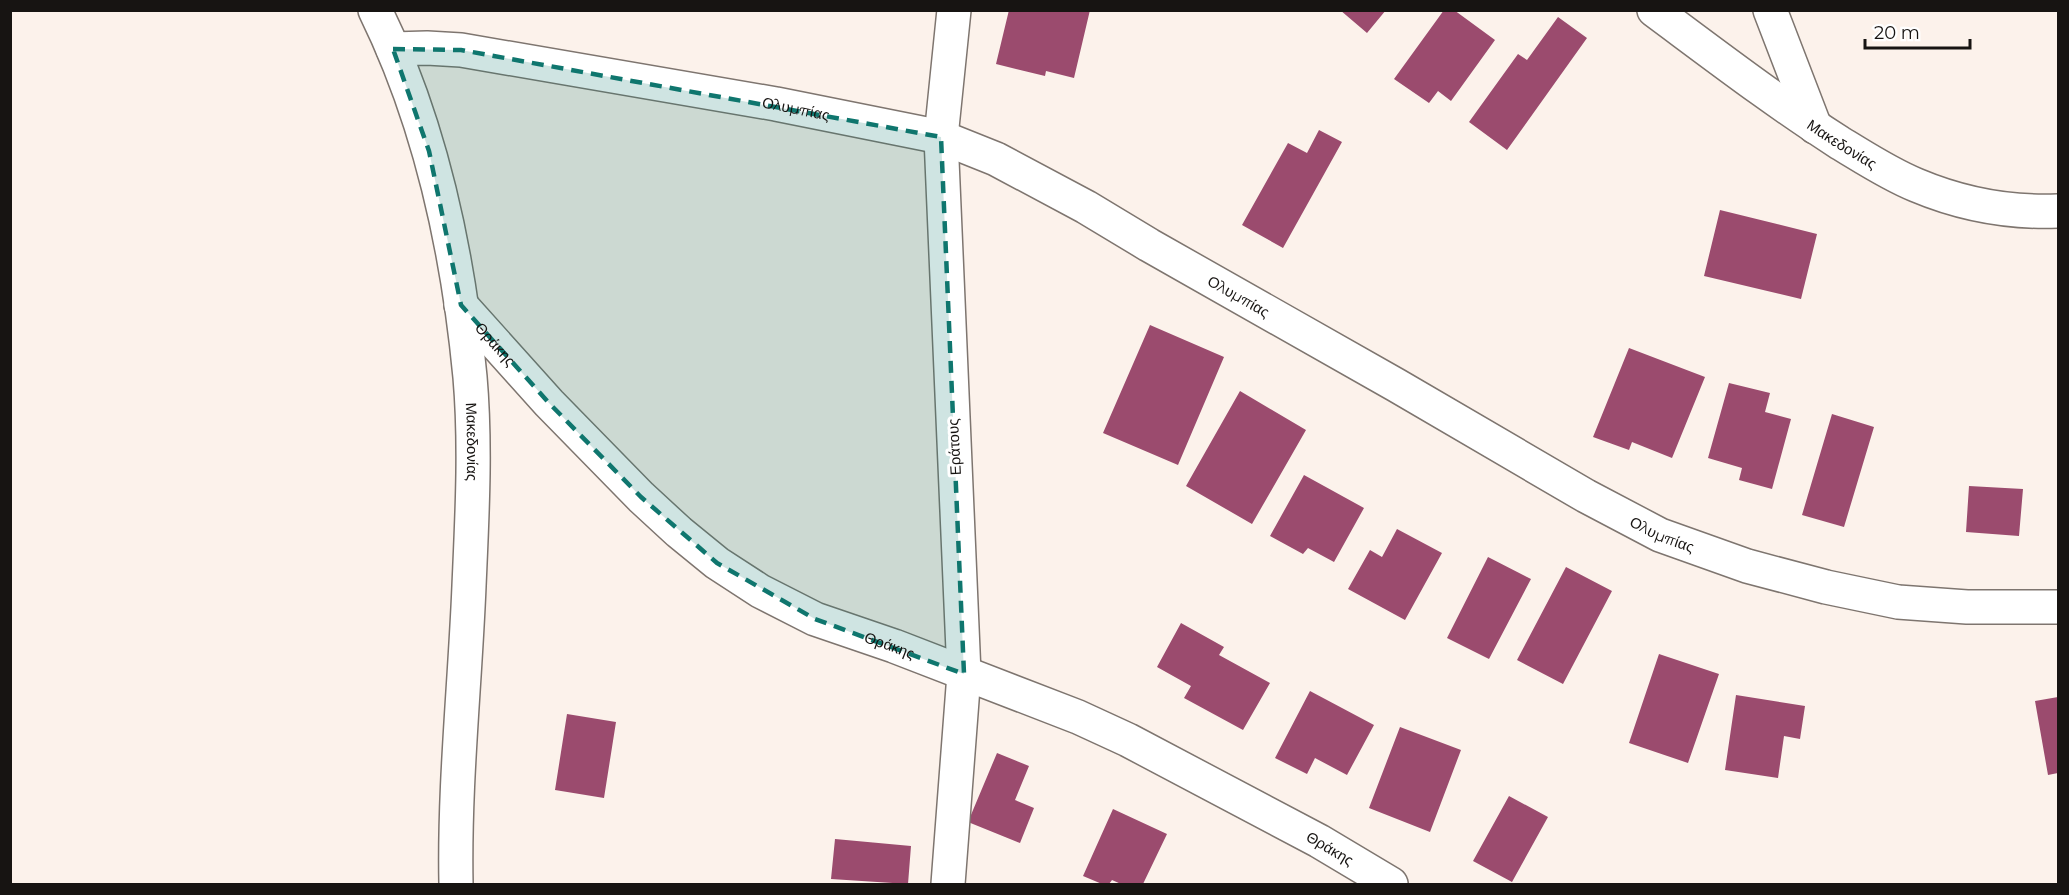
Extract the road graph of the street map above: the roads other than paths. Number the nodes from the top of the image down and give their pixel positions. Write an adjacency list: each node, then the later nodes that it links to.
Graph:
1 (375, 10): 5 (street, Μακεδονίας)
2 (954, 10): 7 (street, Εράτους)
3 (1654, 10): 6 (street, Μακεδονίας)
4 (1770, 10): 6 (street)
5 (393, 49): 7 (street, Ολυμπίας); 9 (street, Μακεδονίας)
6 (1815, 127): 8 (street, Μακεδονίας)
7 (941, 137): 10 (street, Ολυμπίας); 11 (street, Εράτους)
8 (2058, 211)
9 (461, 305): 11 (street, Θράκης); 12 (street, Μακεδονίας)
10 (2058, 607)
11 (964, 674): 13 (street, Εράτους); 14 (street, Θράκης)
12 (456, 885)
13 (948, 885)
14 (1391, 885)

